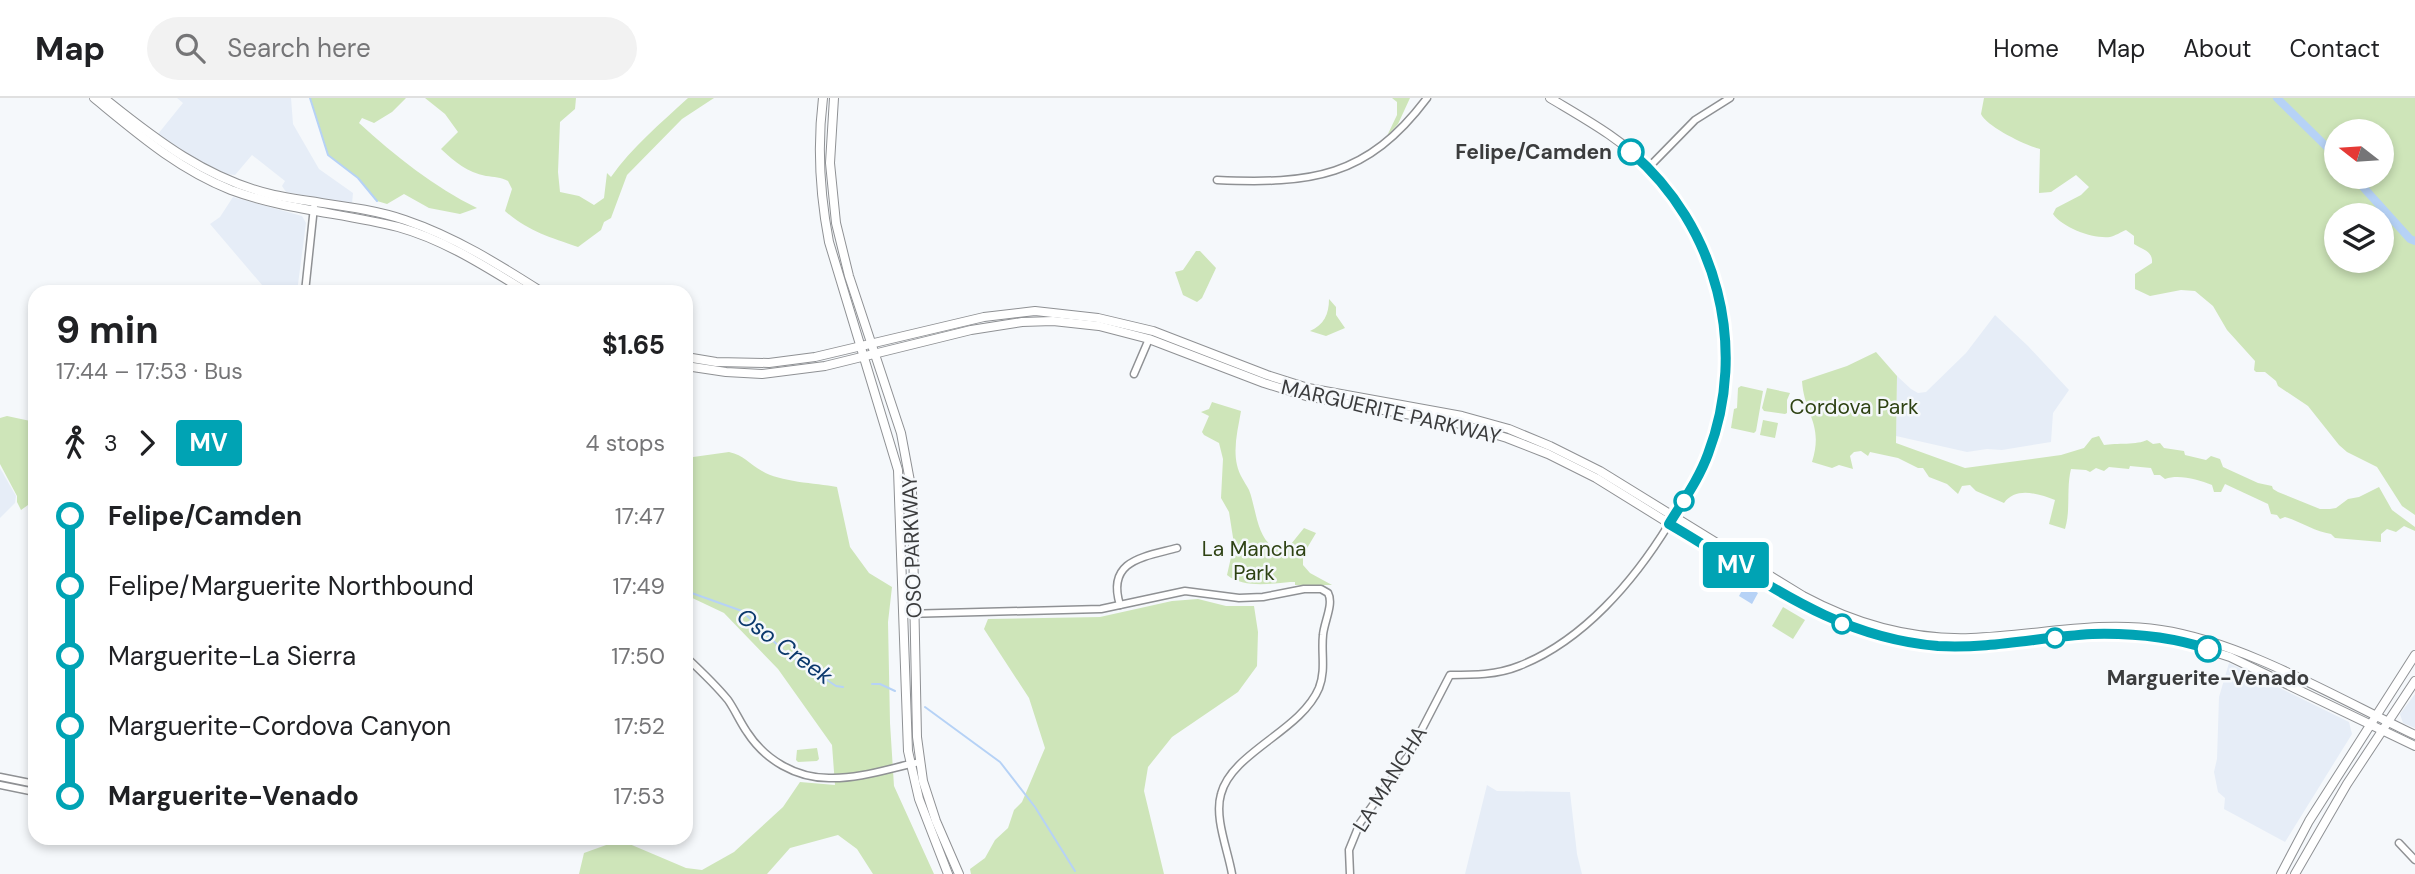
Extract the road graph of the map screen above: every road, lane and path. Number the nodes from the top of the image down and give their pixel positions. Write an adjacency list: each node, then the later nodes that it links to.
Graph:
1 (94, 98): 10 (main road)
2 (104, 98): 10 (main road)
3 (823, 98): 16 (main road, OSO PARKWAY)
4 (834, 98): 15 (main road, OSO PARKWAY)
5 (1427, 98): 9 (street)
6 (1550, 98): 8 (main road)
7 (1730, 98): 8 (street)
8 (1649, 167): 22 (main road)
9 (1217, 180)
10 (315, 207): 11 (street); 12 (main road); 13 (main road)
11 (305, 285)
12 (515, 285)
13 (531, 285)
14 (1149, 339): 17 (main road, MARGUERITE PARKWAY); 21 (street); 22 (main road, MARGUERITE PARKWAY)
15 (871, 344): 16 (main road, MARGUERITE PARKWAY); 17 (main road, OSO PARKWAY); 22 (main road, MARGUERITE PARKWAY)
16 (860, 346): 18 (main road, OSO PARKWAY); 19 (main road, MARGUERITE PARKWAY)
17 (874, 353): 18 (main road, MARGUERITE PARKWAY); 25 (main road, OSO PARKWAY)
18 (863, 355): 20 (main road, MARGUERITE PARKWAY); 26 (main road, OSO PARKWAY)
19 (693, 358)
20 (693, 367)
21 (1134, 374)
22 (1671, 520): 30 (main road, MARGUERITE PARKWAY); 32 (main road, MARGUERITE PARKWAY); 47 (street, LA MANCHA)
23 (1177, 548): 24 (street)
24 (1120, 606): 25 (street); 46 (street)
25 (915, 613): 26 (street); 36 (main road, OSO PARKWAY)
26 (904, 614): 37 (main road, OSO PARKWAY)
27 (2415, 655): 30 (main road)
28 (693, 664): 37 (street)
29 (2415, 681): 31 (main road)
30 (2376, 717): 31 (main road, MARGUERITE PARKWAY); 32 (main road)
31 (2388, 722): 33 (main road); 34 (main road, MARGUERITE PARKWAY)
32 (2370, 725): 33 (main road, MARGUERITE PARKWAY); 48 (main road)
33 (2382, 731): 35 (main road, MARGUERITE PARKWAY); 49 (main road)
34 (2415, 735)
35 (2415, 746)
36 (920, 762): 37 (street); 45 (main road, OSO PARKWAY)
37 (910, 764): 44 (main road, OSO PARKWAY)
38 (0, 778): 39 (street)
39 (28, 783)
40 (0, 785): 41 (street)
41 (28, 791)
42 (2399, 843): 43 (street)
43 (2415, 860)
44 (948, 874)
45 (959, 874)
46 (1232, 874)
47 (1350, 874)
48 (2281, 874)
49 (2295, 874)

